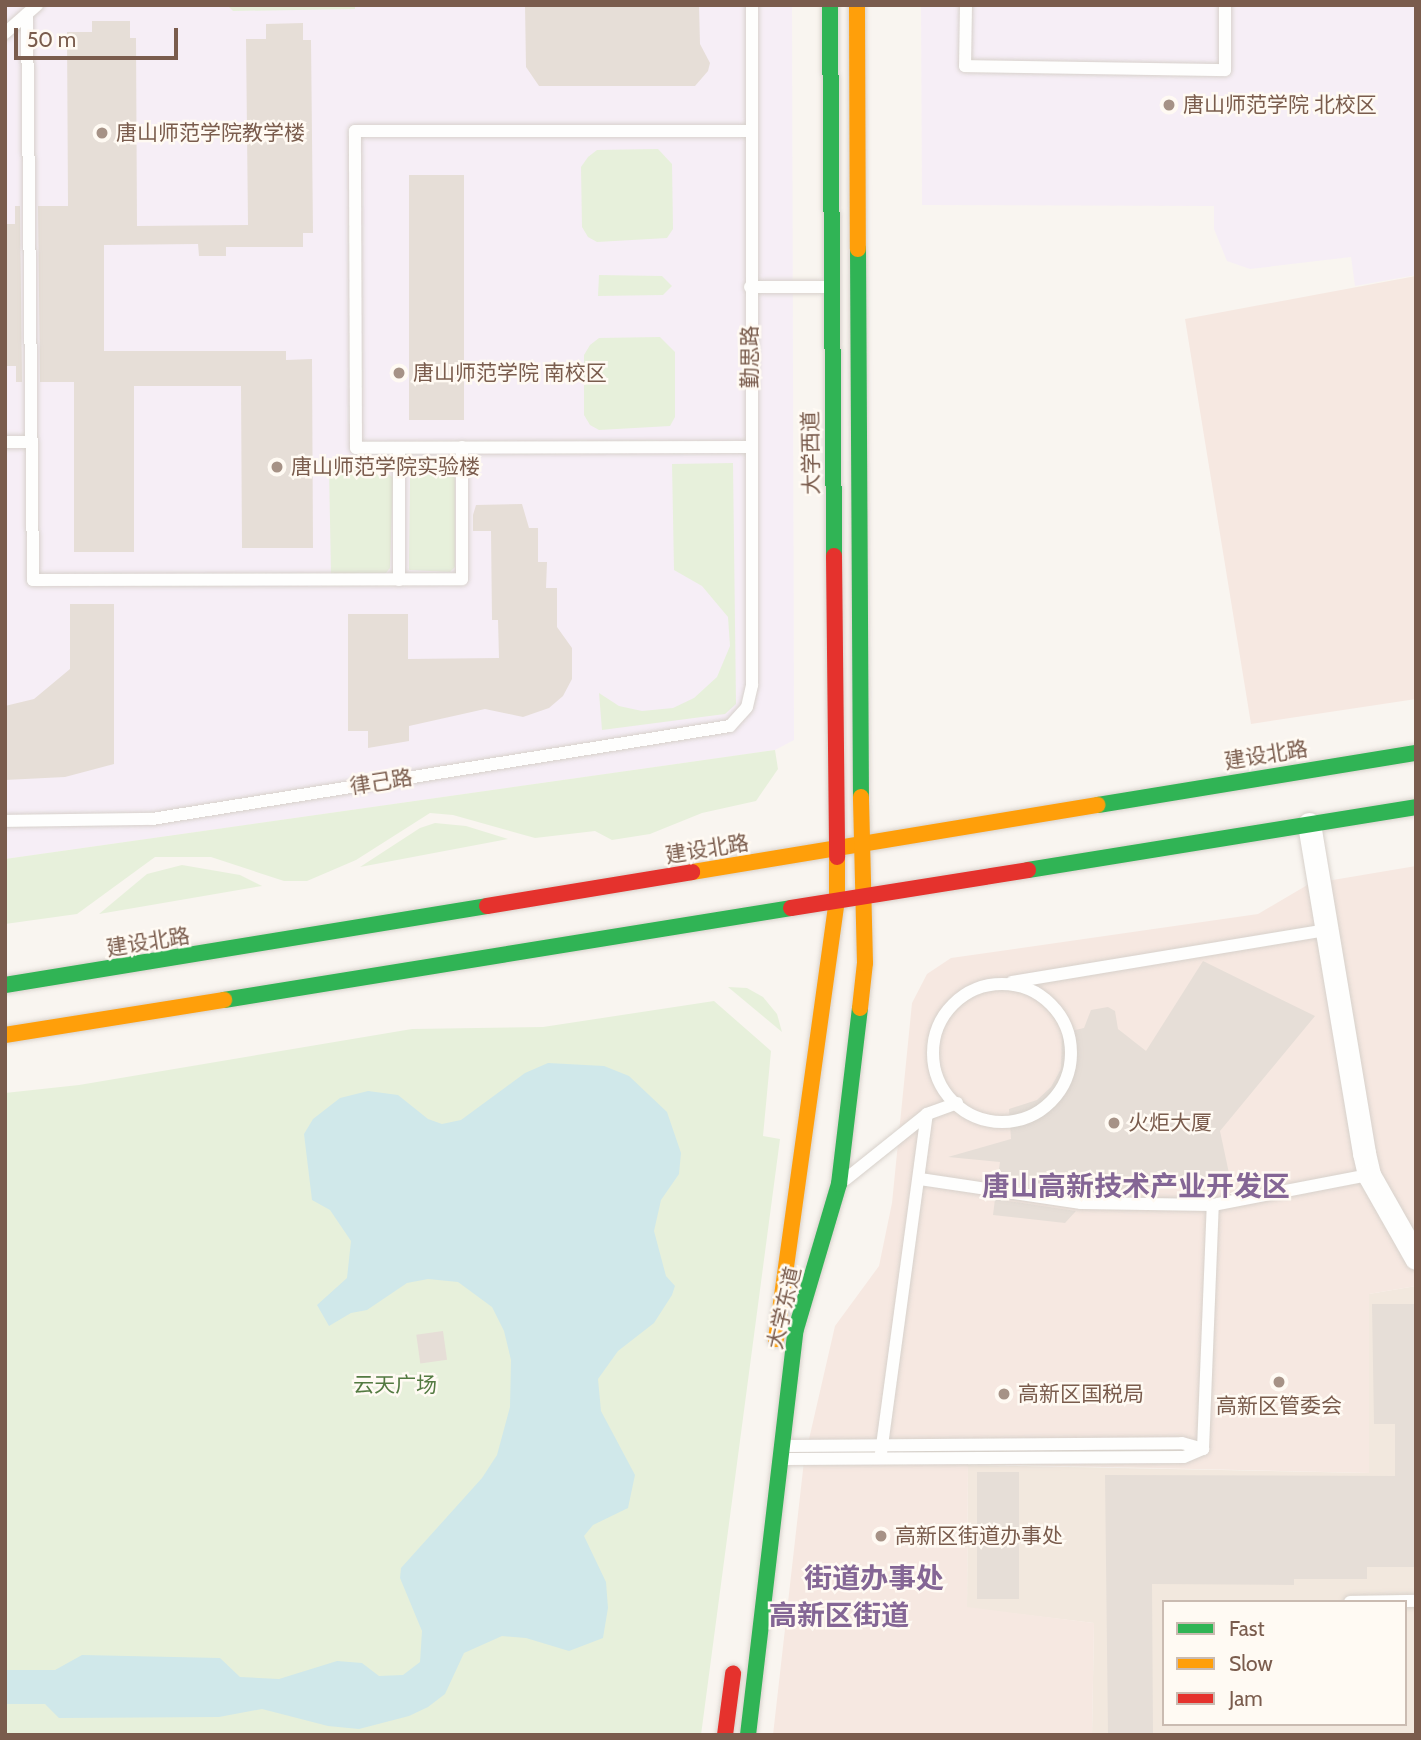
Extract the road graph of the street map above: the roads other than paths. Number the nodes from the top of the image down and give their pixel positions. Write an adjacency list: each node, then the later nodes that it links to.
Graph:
1 (37, 5): 7 (lane)
2 (752, 5): 9 (lane, 勤思路)
3 (830, 5): 11 (main road, 大学西道)
4 (857, 5): 23 (main road)
5 (966, 5): 6 (lane)
6 (1225, 5)
7 (27, 15): 8 (lane); 13 (lane)
8 (5, 33)
9 (751, 131): 10 (lane, 勤思路); 16 (lane)
10 (750, 287): 11 (lane); 15 (lane, 勤思路)
11 (830, 287): 24 (main road, 大学西道)
12 (5, 442): 13 (lane)
13 (32, 442): 17 (lane)
14 (462, 447): 15 (lane); 16 (lane); 17 (lane)
15 (750, 447): 18 (lane, 勤思路)
16 (399, 448): 17 (lane)
17 (400, 580)
18 (747, 707): 21 (lane, 律己路)
19 (1416, 753): 23 (main road, 建设北路)
20 (1416, 807): 22 (main road)
21 (5, 821)
22 (1309, 824): 25 (main road); 27 (street)
23 (864, 843): 24 (main road, 建设北路); 25 (main road)
24 (838, 849): 26 (main road, 大学西道); 29 (main road, 建设北路)
25 (866, 892): 26 (main road); 35 (main road, 大学东道)
26 (837, 901): 30 (main road); 38 (main road, 大学东道)
27 (1326, 930): 28 (lane); 33 (street)
28 (1012, 982): 31 (lane); 31 (lane)
29 (5, 985)
30 (5, 1035)
31 (957, 1104): 32 (lane)
32 (928, 1114): 34 (lane); 35 (lane)
33 (1369, 1175): 36 (lane); 37 (street)
34 (920, 1179): 36 (lane); 39 (lane)
35 (839, 1184): 41 (main road, 大学东道)
36 (1213, 1205): 40 (lane)
37 (1416, 1258)
38 (775, 1352)
39 (884, 1445): 40 (lane); 41 (lane); 42 (lane)
40 (1203, 1448): 42 (lane)
41 (784, 1452): 42 (lane); 45 (main road, 大学东道)
42 (878, 1459)
43 (735, 1653): 44 (main road)
44 (725, 1735)
45 (748, 1735)

